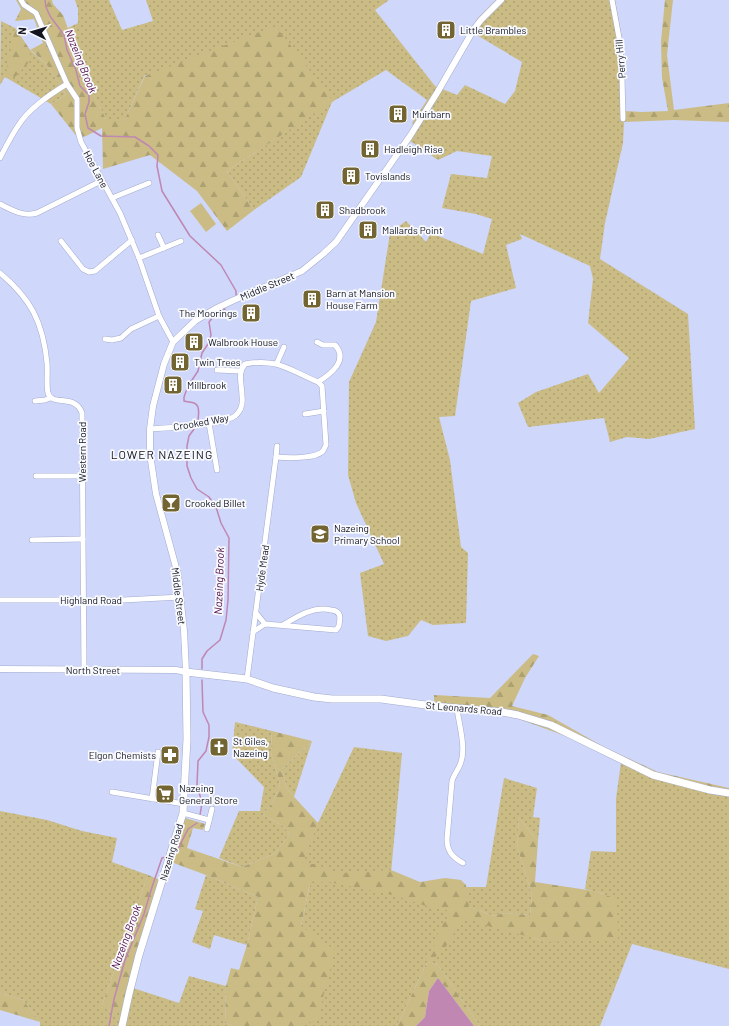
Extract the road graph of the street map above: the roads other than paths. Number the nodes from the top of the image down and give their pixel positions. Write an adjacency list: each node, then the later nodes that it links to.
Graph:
1 (21, 0): 4 (street, Hoe Lane)
2 (501, 0): 20 (street, Middle Street)
3 (612, 0): 5 (street, Perry Hill)
4 (68, 84): 6 (street); 7 (street, Hoe Lane)
5 (623, 119)
6 (0, 158)
7 (101, 181): 9 (street, Hoe Lane); 10 (street)
8 (149, 183): 9 (street)
9 (112, 198): 12 (street, Hoe Lane)
10 (0, 204)
11 (158, 235): 15 (street)
12 (132, 240): 13 (street); 16 (street, Hoe Lane)
13 (61, 241)
14 (181, 241): 15 (street)
15 (164, 248): 16 (street)
16 (139, 258): 18 (street, Hoe Lane)
17 (0, 273): 27 (street)
18 (159, 316): 19 (street); 20 (street, Hoe Lane)
19 (106, 339)
20 (173, 342): 32 (street, Middle Street)
21 (317, 342): 26 (street)
22 (284, 347): 23 (street)
23 (277, 364): 25 (street); 26 (street)
24 (217, 370): 25 (street)
25 (240, 371): 31 (street, Crooked Way)
26 (318, 382): 29 (street)
27 (50, 398): 28 (street); 37 (street, Western Road)
28 (35, 401)
29 (324, 411): 30 (street); 34 (street)
30 (305, 414)
31 (209, 423): 32 (street, Crooked Way); 35 (street)
32 (150, 429): 40 (street, Middle Street)
33 (276, 446): 34 (street, Hyde Mead)
34 (276, 457): 43 (street, Hyde Mead)
35 (217, 470)
36 (36, 476): 37 (street)
37 (82, 476): 38 (street, Western Road)
38 (82, 539): 39 (street); 42 (street, Western Road)
39 (32, 540)
40 (181, 596): 42 (street, Highland Road); 49 (street, Middle Street)
41 (0, 600): 42 (street, Highland Road)
42 (83, 600): 48 (street, Western Road)
43 (256, 613): 44 (street); 46 (street, Hyde Mead)
44 (265, 624): 45 (street); 46 (street)
45 (283, 625): 45 (street)
46 (253, 632): 50 (street, Hyde Mead)
47 (0, 669): 48 (street, North Street)
48 (84, 670): 49 (street, North Street)
49 (186, 672): 50 (main road, St Leonards Road); 56 (main road, Nazeing Road)
50 (247, 679): 51 (main road, St Leonards Road)
51 (456, 709): 54 (main road, St Leonards Road); 61 (street)
52 (158, 752): 55 (street)
53 (112, 792): 55 (street)
54 (729, 793)
55 (152, 799): 56 (street)
56 (184, 804): 58 (main road, Nazeing Road)
57 (212, 809): 59 (street)
58 (183, 813): 59 (street); 62 (main road, Nazeing Road)
59 (210, 820): 60 (street)
60 (207, 829)
61 (463, 863)
62 (122, 1026)

